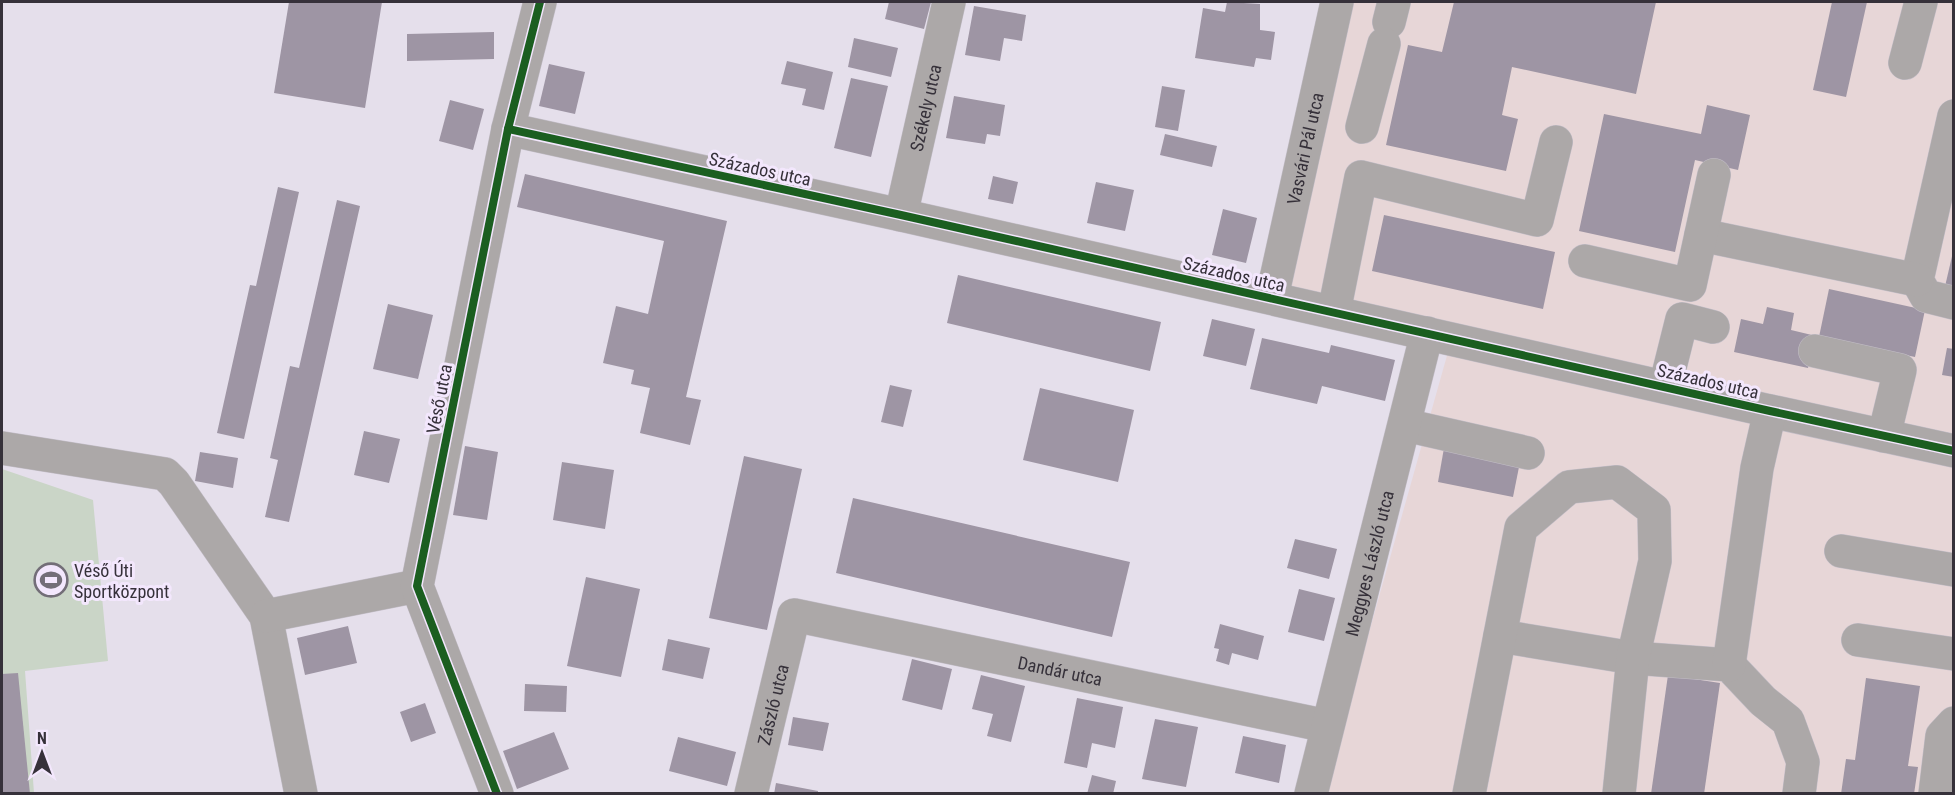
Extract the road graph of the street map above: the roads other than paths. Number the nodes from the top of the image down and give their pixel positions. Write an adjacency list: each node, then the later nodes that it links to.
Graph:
1 (540, 2): 10 (street, Véső utca)
2 (949, 2): 13 (street, Székely utca)
3 (1337, 2): 6 (street, Vasvári Pál utca)
4 (1921, 2): 7 (street)
5 (1386, 35): 6 (street); 9 (street)
6 (1325, 59): 17 (street, Vasvári Pál utca)
7 (1905, 63)
8 (1953, 116): 16 (street)
9 (1362, 127)
10 (508, 129): 13 (street, Százados utca); 32 (street, Véső utca)
11 (1556, 142): 19 (street)
12 (1714, 175): 14 (street)
13 (901, 215): 17 (street, Százados utca)
14 (1701, 235): 15 (street); 16 (street)
15 (1585, 261)
16 (1917, 280): 18 (street)
17 (1272, 297): 19 (street, Százados utca)
18 (1953, 303)
19 (1334, 312): 21 (street, Százados utca)
20 (1713, 327): 23 (street)
21 (1427, 333): 23 (street, Százados utca); 25 (street, Meggyes László utca)
22 (1815, 351): 26 (street)
23 (1665, 387): 24 (street, Százados utca)
24 (1770, 411): 26 (street, Százados utca); 39 (street)
25 (1405, 425): 29 (street); 41 (street, Meggyes László utca)
26 (1884, 436): 28 (street, Százados utca)
27 (2, 448): 34 (street)
28 (1953, 451)
29 (1528, 453)
30 (1840, 551): 31 (street)
31 (1953, 570)
32 (417, 586): 34 (street); 43 (street)
33 (794, 615): 41 (street, Dandár utca); 44 (street, Zászló utca)
34 (266, 616): 42 (street)
35 (1500, 636): 38 (street); 38 (street); 46 (street)
36 (1858, 640): 37 (street)
37 (1953, 654)
38 (1633, 658): 39 (street); 47 (street)
39 (1729, 665): 48 (street)
40 (1953, 723): 49 (street)
41 (1327, 726): 45 (street, Meggyes László utca)
42 (301, 794)
43 (497, 794)
44 (750, 794)
45 (1311, 794)
46 (1469, 794)
47 (1619, 794)
48 (1799, 794)
49 (1935, 794)

